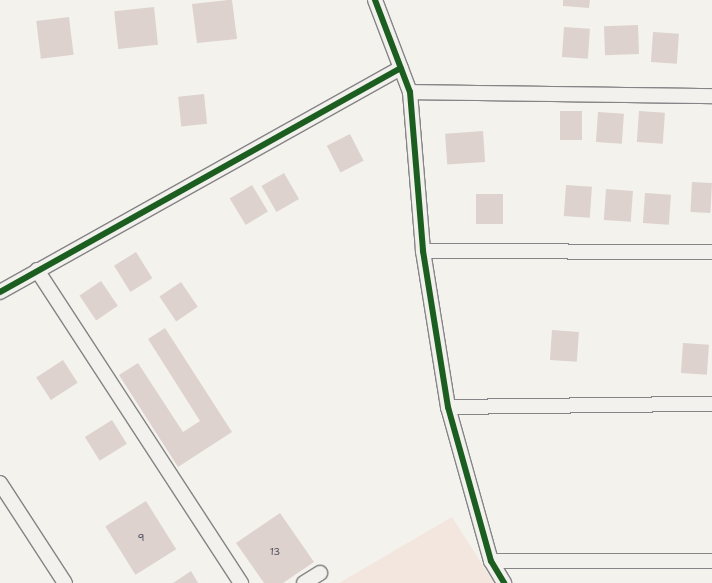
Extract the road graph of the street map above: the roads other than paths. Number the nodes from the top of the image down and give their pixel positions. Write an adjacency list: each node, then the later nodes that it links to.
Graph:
1 (375, 0): 2 (street)
2 (401, 68): 3 (street); 7 (street)
3 (410, 92): 4 (street); 5 (street)
4 (712, 96)
5 (423, 251): 6 (street); 10 (street)
6 (712, 252)
7 (37, 270): 8 (street); 16 (street)
8 (0, 292)
9 (712, 404): 10 (street)
10 (448, 407): 12 (street)
11 (0, 483): 15 (street)
12 (491, 561): 13 (street); 18 (street)
13 (712, 561)
14 (320, 573): 17 (street)
15 (65, 583)
16 (241, 583)
17 (304, 583)
18 (504, 583)

